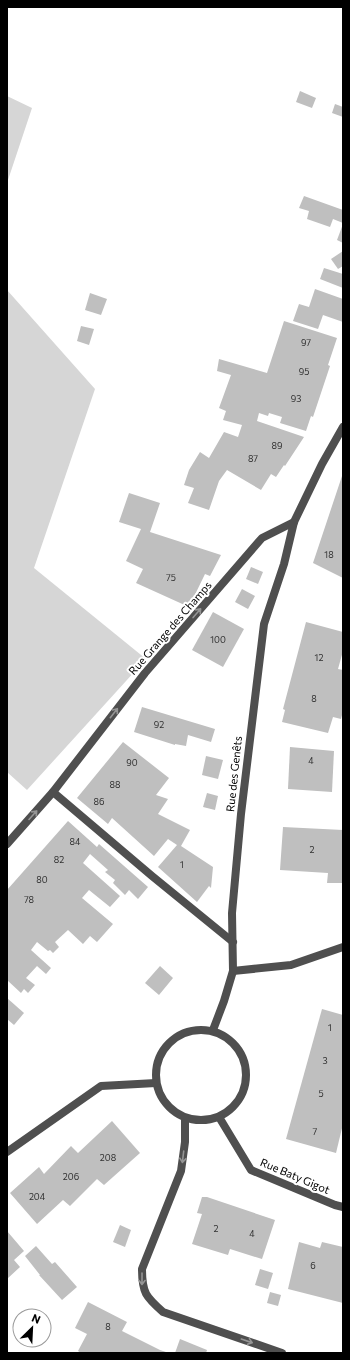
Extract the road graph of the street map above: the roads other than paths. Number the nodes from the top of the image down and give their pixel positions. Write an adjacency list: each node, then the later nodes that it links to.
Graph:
1 (343, 427): 2 (street)
2 (294, 522): 3 (street, Rue Grange des Champs, one-way to 2); 5 (street, Rue des Genêts)
3 (53, 792): 4 (street, Rue Grange des Champs, one-way to 3); 5 (street)
4 (7, 844)
5 (233, 942): 7 (street, Rue des Genêts)
6 (343, 947): 7 (street)
7 (233, 971): 8 (street, Rue des Genêts)
8 (213, 1030): 9 (street); 10 (street)
9 (156, 1083): 11 (street); 12 (street)
10 (218, 1117): 11 (street); 13 (street, Rue Baty Gigot)
11 (185, 1118): 14 (street, one-way to 14)
12 (7, 1152)
13 (343, 1207)
14 (282, 1353)

